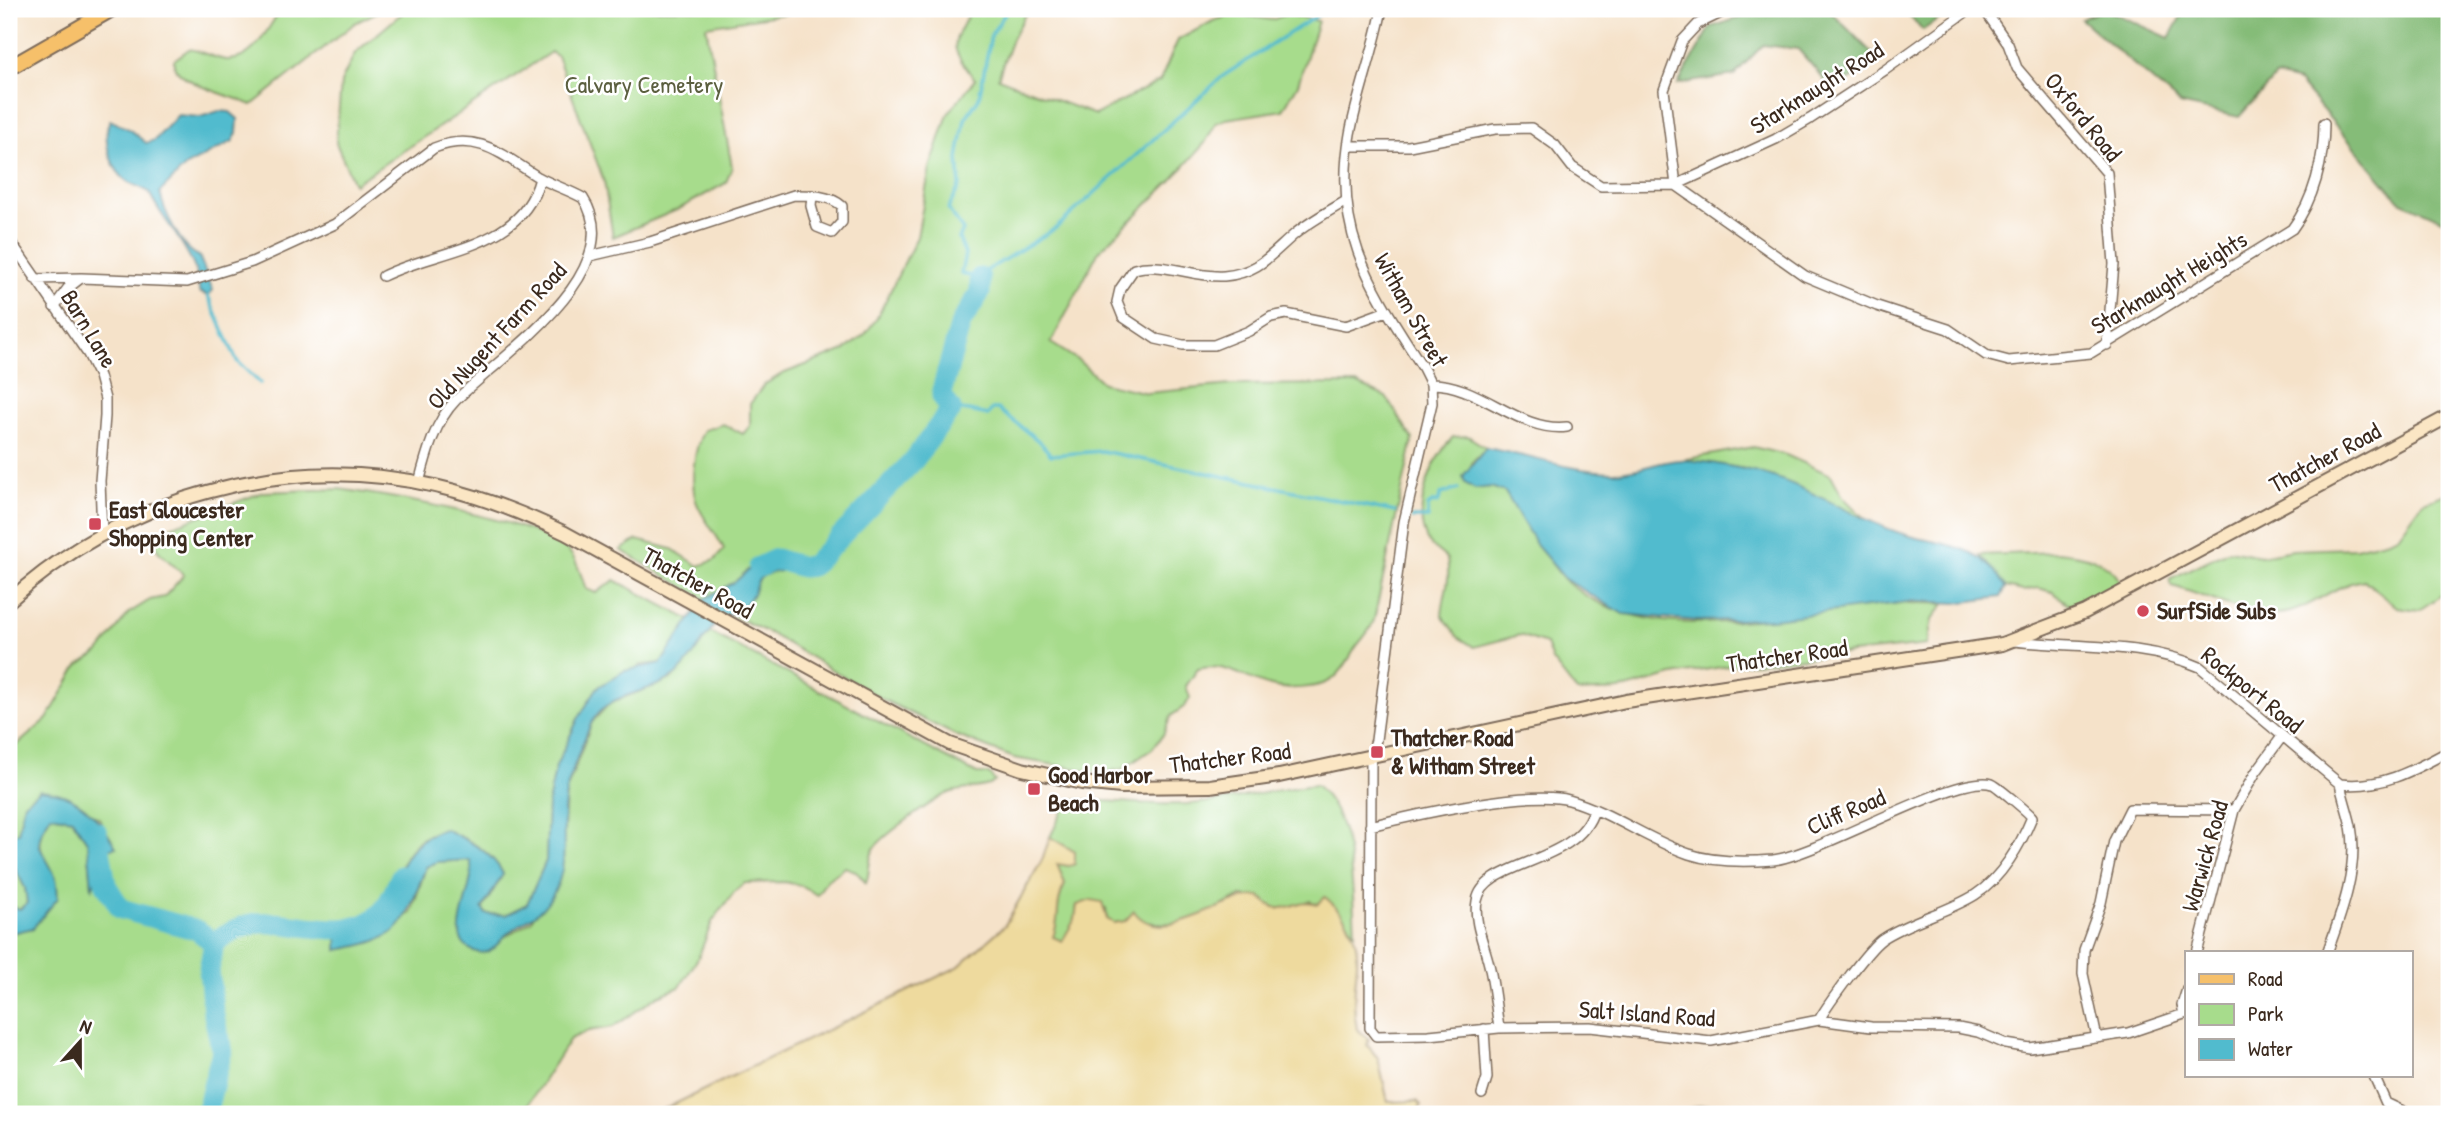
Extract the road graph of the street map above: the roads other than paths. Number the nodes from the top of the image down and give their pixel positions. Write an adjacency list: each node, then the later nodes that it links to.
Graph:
1 (112, 9): 6 (main road)
2 (1382, 9): 8 (street, Witham Street)
3 (1729, 9): 10 (street)
4 (1970, 9): 10 (street, Starknaught Road)
5 (1984, 9): 20 (street, Oxford Road)
6 (9, 68)
7 (2324, 123): 20 (street, Starknaught Heights)
8 (1349, 146): 10 (street); 12 (street, Witham Street)
9 (540, 178): 14 (street, Old Nugent Farm Road); 15 (street); 16 (street, Old Nugent Farm Road)
10 (1676, 185): 20 (street, Starknaught Heights)
11 (813, 195): 11 (street); 14 (street, Old Nugent Farm Road)
12 (1346, 201): 19 (street, Witham Street); 19 (street)
13 (9, 239): 17 (street, Barn Lane)
14 (590, 256): 24 (street, Old Nugent Farm Road)
15 (383, 276)
16 (81, 278): 17 (street, Old Nugent Farm Road); 18 (street)
17 (35, 279): 18 (street, Barn Lane)
18 (54, 307): 25 (street, Barn Lane)
19 (1388, 311): 21 (street, Witham Street)
20 (2107, 345)
21 (1430, 384): 23 (street); 30 (street, Witham Street)
22 (2449, 416): 27 (main road, Thatcher Road)
23 (1567, 427)
24 (419, 483): 25 (main road, Thatcher Road); 30 (main road, Thatcher Road)
25 (102, 533): 26 (main road, Thatcher Road)
26 (9, 601)
27 (2012, 641): 28 (street, Rockport Road); 30 (main road, Thatcher Road)
28 (2281, 738): 31 (street, Rockport Road); 33 (street, Warwick Road)
29 (2449, 753): 31 (street)
30 (1371, 756): 34 (street, Salt Island Road)
31 (2340, 784): 36 (street)
32 (1594, 810): 34 (street, Cliff Road); 39 (street, Cliff Road); 40 (street)
33 (2234, 810): 35 (street, Warwick Road); 42 (street)
34 (1370, 826): 41 (street, Salt Island Road)
35 (2198, 951)
36 (2328, 951)
37 (2185, 995): 38 (street)
38 (2185, 1014): 42 (street, Salt Island Road)
39 (1819, 1020): 40 (street, Salt Island Road); 42 (street, Salt Island Road)
40 (1499, 1028): 41 (street, Salt Island Road)
41 (1484, 1029): 44 (street)
42 (2097, 1038)
43 (2375, 1078): 45 (street)
44 (1482, 1094)
45 (2409, 1114)

